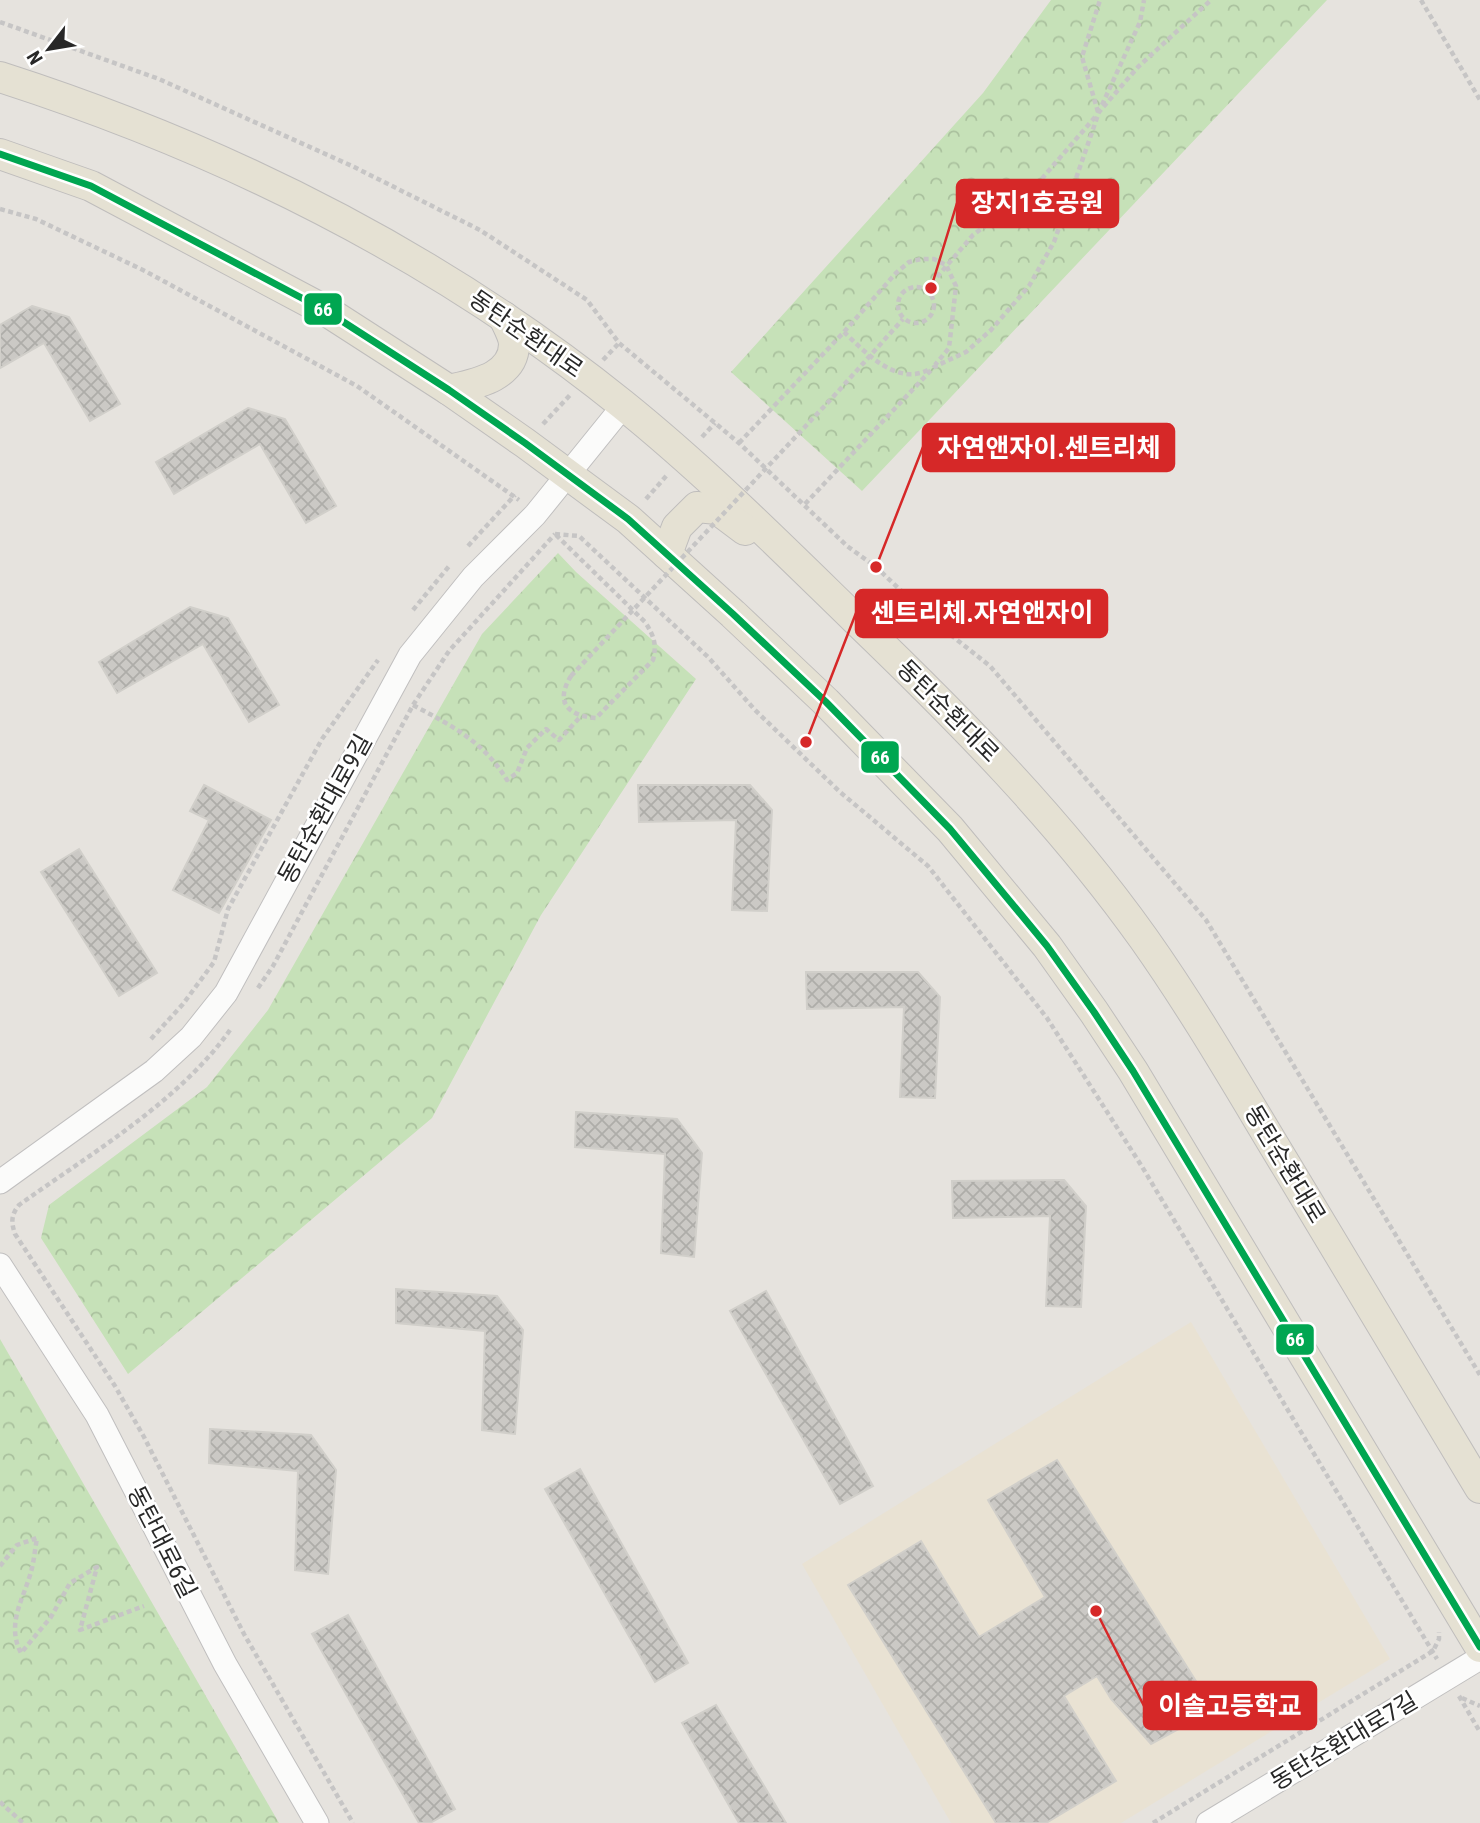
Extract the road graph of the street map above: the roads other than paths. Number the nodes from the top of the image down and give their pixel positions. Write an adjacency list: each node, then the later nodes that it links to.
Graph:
1 (0, 77): 3 (main road, 동탄순환대로)
2 (0, 154): 4 (main road)
3 (504, 317): 4 (main road); 5 (main road, 동탄순환대로)
4 (449, 390): 6 (main road)
5 (624, 405): 6 (street, 동탄순환대로9길); 8 (main road, 동탄순환대로)
6 (569, 474): 7 (main road); 9 (street, 동탄순환대로9길)
7 (667, 554): 8 (main road); 12 (main road)
8 (809, 574): 11 (main road, 동탄순환대로)
9 (0, 1182)
10 (0, 1265): 14 (street, 동탄대로6길)
11 (1480, 1488)
12 (1480, 1647)
13 (1480, 1658): 15 (street, 동탄순환대로7길)
14 (317, 1823)
15 (1208, 1823)

